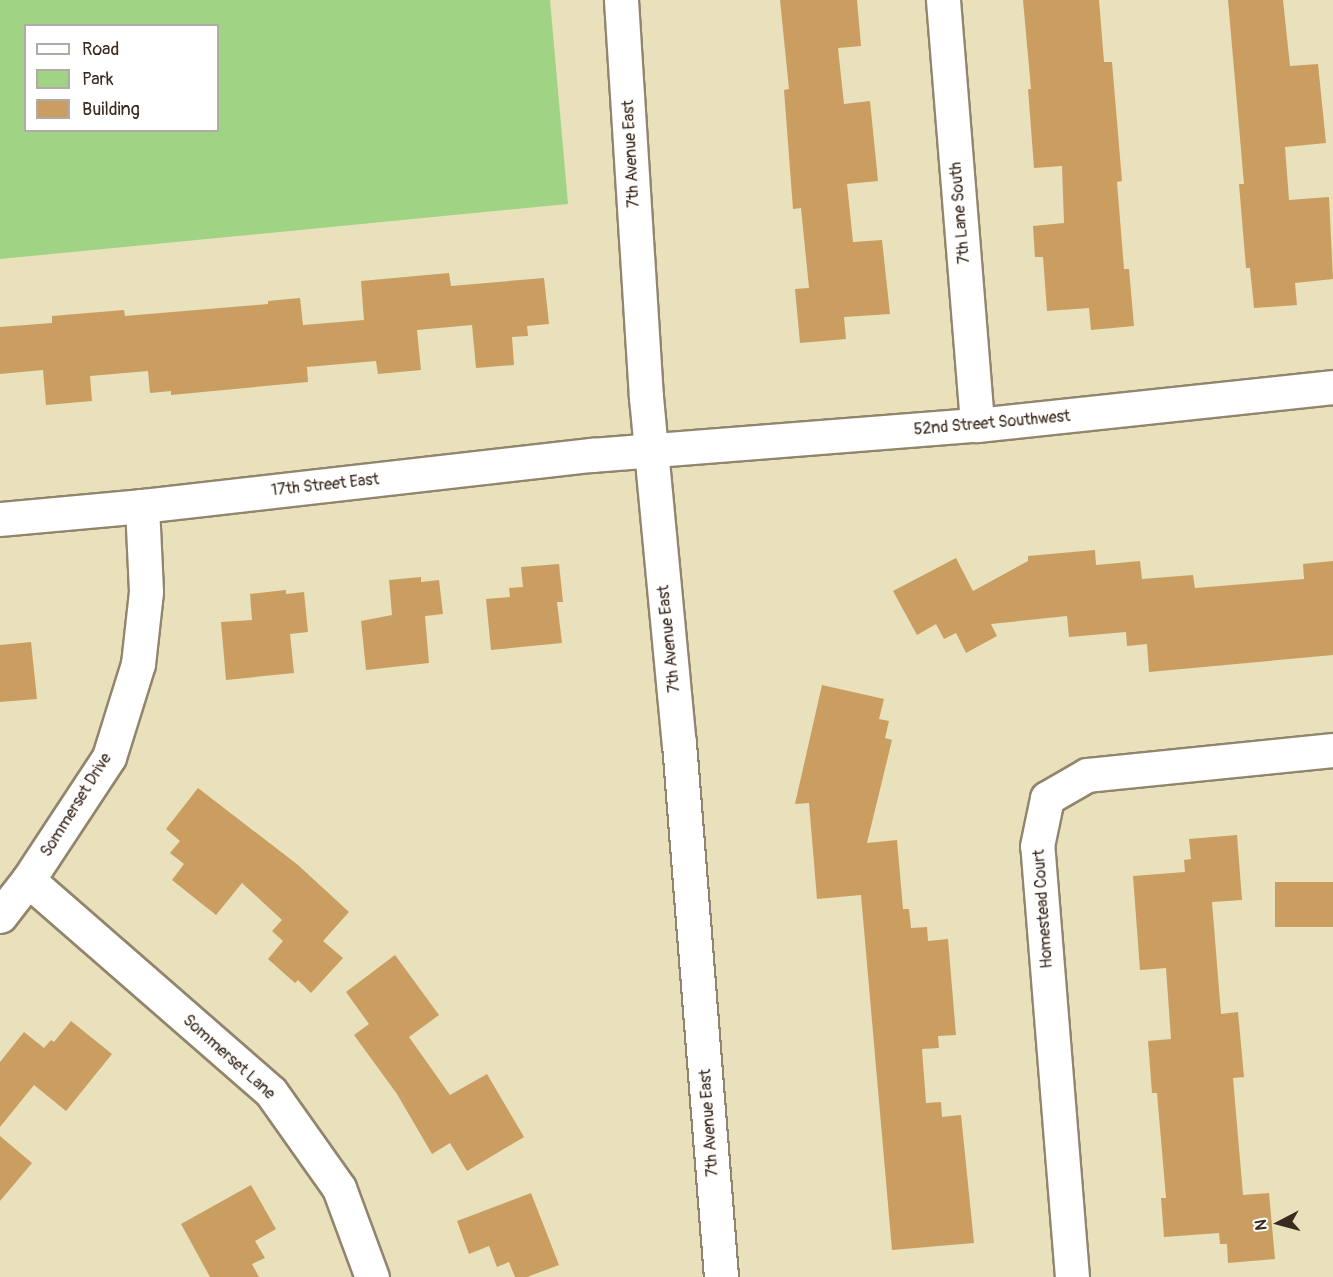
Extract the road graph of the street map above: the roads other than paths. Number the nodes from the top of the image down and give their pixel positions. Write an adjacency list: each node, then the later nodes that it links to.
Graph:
1 (621, 0): 5 (street, 7th Avenue East)
2 (943, 0): 4 (street, 7th Lane South)
3 (1333, 387): 4 (street, 52nd Street Southwest)
4 (977, 425): 5 (street, 52nd Street Southwest)
5 (651, 451): 6 (street, 17th Street East); 12 (street, 7th Avenue East)
6 (142, 506): 7 (street, 17th Street East); 9 (street, Sommerset Drive)
7 (0, 519)
8 (1333, 750): 13 (street, Homestead Court)
9 (28, 880): 10 (street, Sommerset Drive); 11 (street, Sommerset Lane)
10 (0, 916)
11 (372, 1277)
12 (721, 1277)
13 (1072, 1277)

